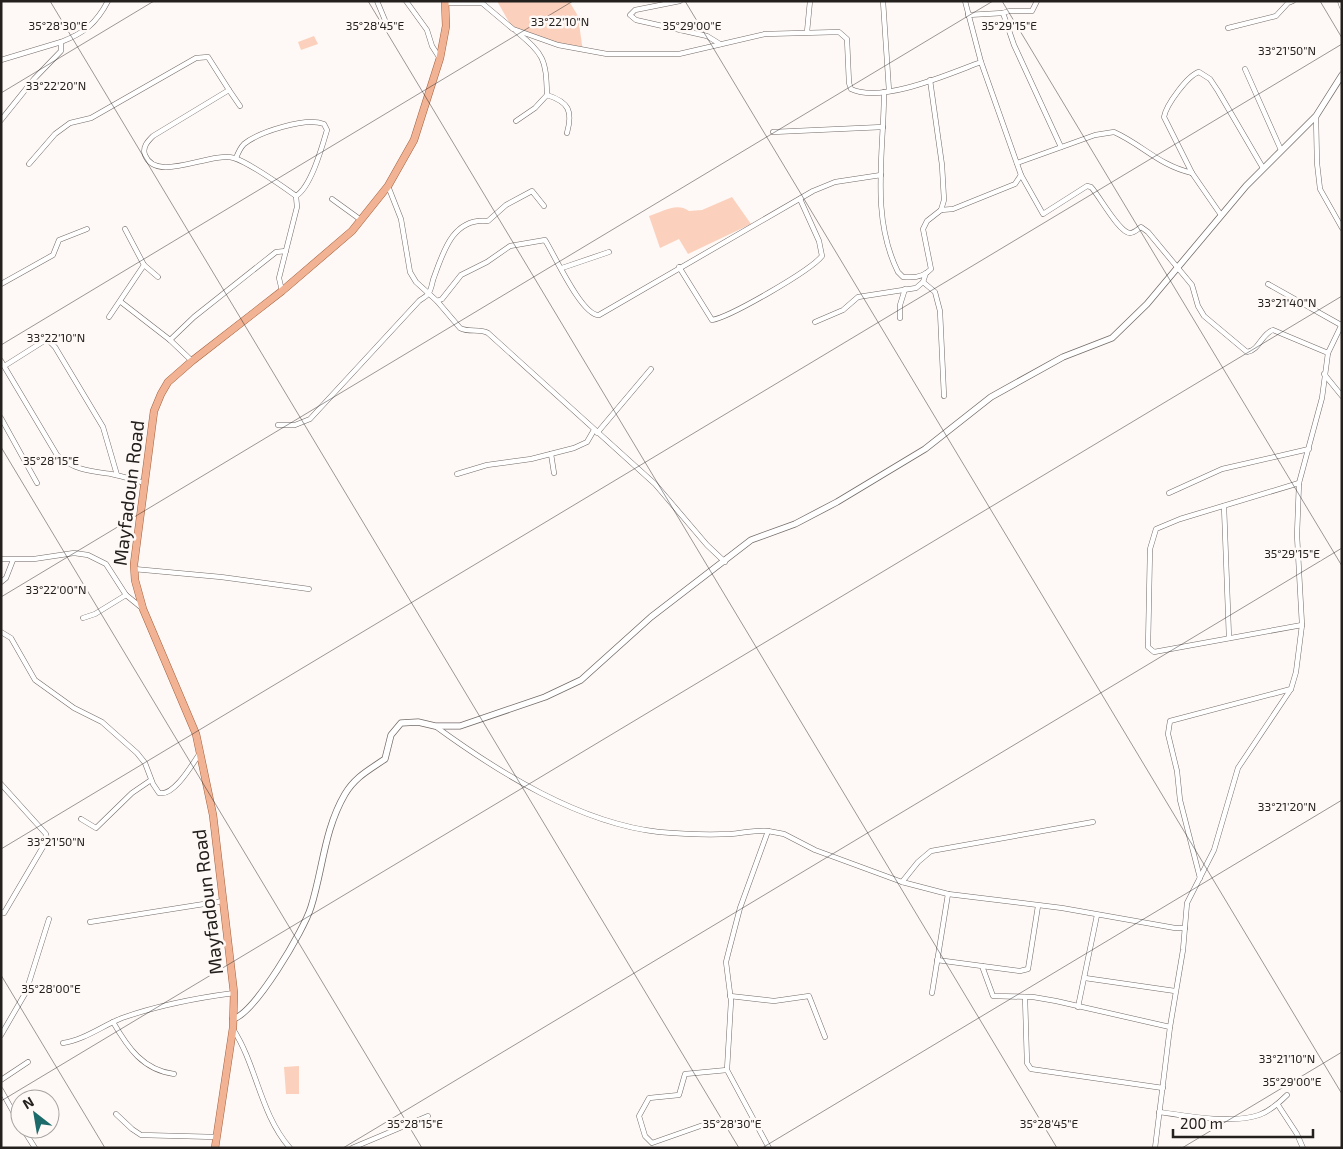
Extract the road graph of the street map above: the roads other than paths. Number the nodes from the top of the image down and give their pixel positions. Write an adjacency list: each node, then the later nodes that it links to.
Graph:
1 (108, 1): 20 (street)
2 (377, 1): 16 (street)
3 (406, 1): 22 (street)
4 (680, 1): 21 (street)
5 (810, 1): 19 (street)
6 (883, 1): 29 (street)
7 (965, 1): 15 (street)
8 (1037, 1): 14 (street)
9 (1293, 1): 17 (street)
10 (1340, 1): 13 (street)
11 (446, 2): 12 (street); 22 (main road, Mayfadoun Road)
12 (482, 2): 18 (street)
13 (1342, 7)
14 (1003, 14): 15 (street); 38 (street)
15 (968, 15): 24 (street)
16 (387, 24)
17 (1228, 28)
18 (513, 29): 21 (street); 30 (street)
19 (807, 32): 21 (street); 29 (street)
20 (61, 42): 23 (street); 33 (street)
21 (720, 44)
22 (440, 58): 47 (main road, Mayfadoun Road)
23 (1, 60)
24 (981, 62): 27 (street); 41 (street)
25 (1245, 70): 39 (street)
26 (1342, 75): 32 (street)
27 (930, 80): 29 (street); 52 (street)
28 (229, 90): 31 (street); 40 (street); 42 (street)
29 (886, 92): 35 (street)
30 (548, 96): 34 (street); 37 (street)
31 (240, 106)
32 (1316, 116): 39 (street); 56 (street)
33 (1, 120)
34 (516, 121)
35 (883, 127): 36 (street); 45 (street)
36 (773, 132)
37 (567, 133)
38 (1061, 147): 41 (street); 44 (street)
39 (1280, 150): 43 (street)
40 (236, 158): 48 (street); 48 (street)
41 (1017, 163): 46 (street)
42 (29, 164)
43 (1263, 168): 44 (street); 53 (street)
44 (1192, 173): 53 (street)
45 (881, 175): 50 (street); 64 (street)
46 (1021, 175): 52 (street); 63 (street)
47 (388, 186): 54 (main road, Mayfadoun Road); 71 (street)
48 (296, 196): 58 (street)
49 (332, 199): 54 (street)
50 (800, 200): 62 (street); 62 (street)
51 (544, 206): 71 (street)
52 (941, 210): 64 (street)
53 (1221, 215): 63 (street)
54 (361, 220): 70 (main road, Mayfadoun Road)
55 (87, 228): 67 (street)
56 (1342, 228)
57 (125, 229): 60 (street)
58 (286, 251): 70 (street); 78 (street)
59 (609, 252): 61 (street)
60 (144, 265): 65 (street); 73 (street)
61 (562, 268): 62 (street); 72 (street)
62 (679, 268)
63 (1178, 268): 79 (street); 102 (street)
64 (926, 274): 66 (street)
65 (158, 277)
66 (923, 282): 69 (street); 85 (street)
67 (1, 284)
68 (1268, 284): 77 (street)
69 (905, 289): 75 (street); 76 (street)
70 (282, 291): 81 (main road, Mayfadoun Road)
71 (429, 294): 72 (street); 88 (street)
72 (437, 301): 89 (street)
73 (120, 302): 74 (street); 78 (street)
74 (109, 317)
75 (900, 318)
76 (815, 322)
77 (1342, 324): 79 (street)
78 (170, 340): 81 (street)
79 (1328, 353): 84 (street)
80 (1, 361): 82 (street)
81 (192, 361): 97 (main road, Mayfadoun Road)
82 (6, 365): 94 (street); 94 (street)
83 (651, 369): 89 (street)
84 (1324, 374): 86 (street); 90 (street)
85 (944, 396)
86 (1342, 396)
87 (1, 418): 95 (street)
88 (278, 424)
89 (596, 432): 91 (street); 102 (street)
90 (1309, 449): 96 (street); 98 (street)
91 (551, 454): 92 (street); 93 (street)
92 (554, 473)
93 (457, 474)
94 (118, 475): 97 (street)
95 (37, 482)
96 (1299, 483): 99 (street); 109 (street)
97 (146, 484): 103 (main road, Mayfadoun Road)
98 (1169, 493)
99 (1224, 506): 111 (street); 111 (street)
100 (1, 559): 101 (street)
101 (13, 560): 104 (street); 106 (street)
102 (725, 562): 113 (street)
103 (134, 569): 105 (street); 107 (main road, Mayfadoun Road)
104 (1, 582)
105 (309, 589)
106 (126, 595): 107 (street); 108 (street)
107 (143, 609): 114 (main road, Mayfadoun Road)
108 (83, 618)
109 (1302, 625): 111 (street); 112 (street)
110 (1, 632): 115 (street)
111 (1229, 638)
112 (1291, 689): 120 (street); 120 (street)
113 (435, 726): 119 (street); 139 (street)
114 (201, 751): 115 (street); 123 (main road, Mayfadoun Road)
115 (151, 780): 117 (street)
116 (1, 784): 125 (street)
117 (81, 819)
118 (1093, 822): 121 (street)
119 (768, 832): 121 (street); 136 (street)
120 (1200, 878): 129 (street)
121 (902, 882): 122 (street)
122 (948, 894): 124 (street); 130 (street)
123 (223, 901): 128 (street); 134 (main road, Mayfadoun Road)
124 (1038, 906): 126 (street); 131 (street)
125 (1, 912)
126 (1097, 915): 129 (street); 132 (street)
127 (49, 919): 143 (street)
128 (90, 922)
129 (1185, 928): 133 (street)
130 (937, 960): 131 (street); 135 (street)
131 (982, 966): 137 (street)
132 (1085, 978): 133 (street); 138 (street)
133 (1176, 991): 141 (street)
134 (234, 993): 139 (main road, Mayfadoun Road); 140 (street)
135 (932, 993)
136 (730, 996): 144 (street); 147 (street)
137 (1025, 997): 138 (street); 150 (street)
138 (1078, 1007): 141 (street)
139 (233, 1019): 142 (main road, Mayfadoun Road)
140 (113, 1022): 145 (street); 148 (street)
141 (1170, 1027): 150 (street)
142 (233, 1028): 160 (main road, Mayfadoun Road); 162 (street)
143 (1, 1035)
144 (825, 1037)
145 (63, 1043)
146 (28, 1062): 149 (street)
147 (726, 1070): 159 (street); 164 (street)
148 (174, 1074)
149 (1, 1080)
150 (1163, 1088): 156 (street)
151 (1, 1090): 153 (street)
152 (1288, 1095): 154 (street)
153 (3, 1098): 155 (street)
154 (1278, 1105): 156 (street); 166 (street)
155 (10, 1109)
156 (1159, 1112): 165 (street)
157 (116, 1114): 160 (street)
158 (428, 1116): 163 (street)
159 (706, 1124)
160 (216, 1138): 161 (main road, Mayfadoun Road)
161 (215, 1148)
162 (290, 1148)
163 (352, 1148)
164 (769, 1148)
165 (1155, 1148)
166 (1303, 1148)

